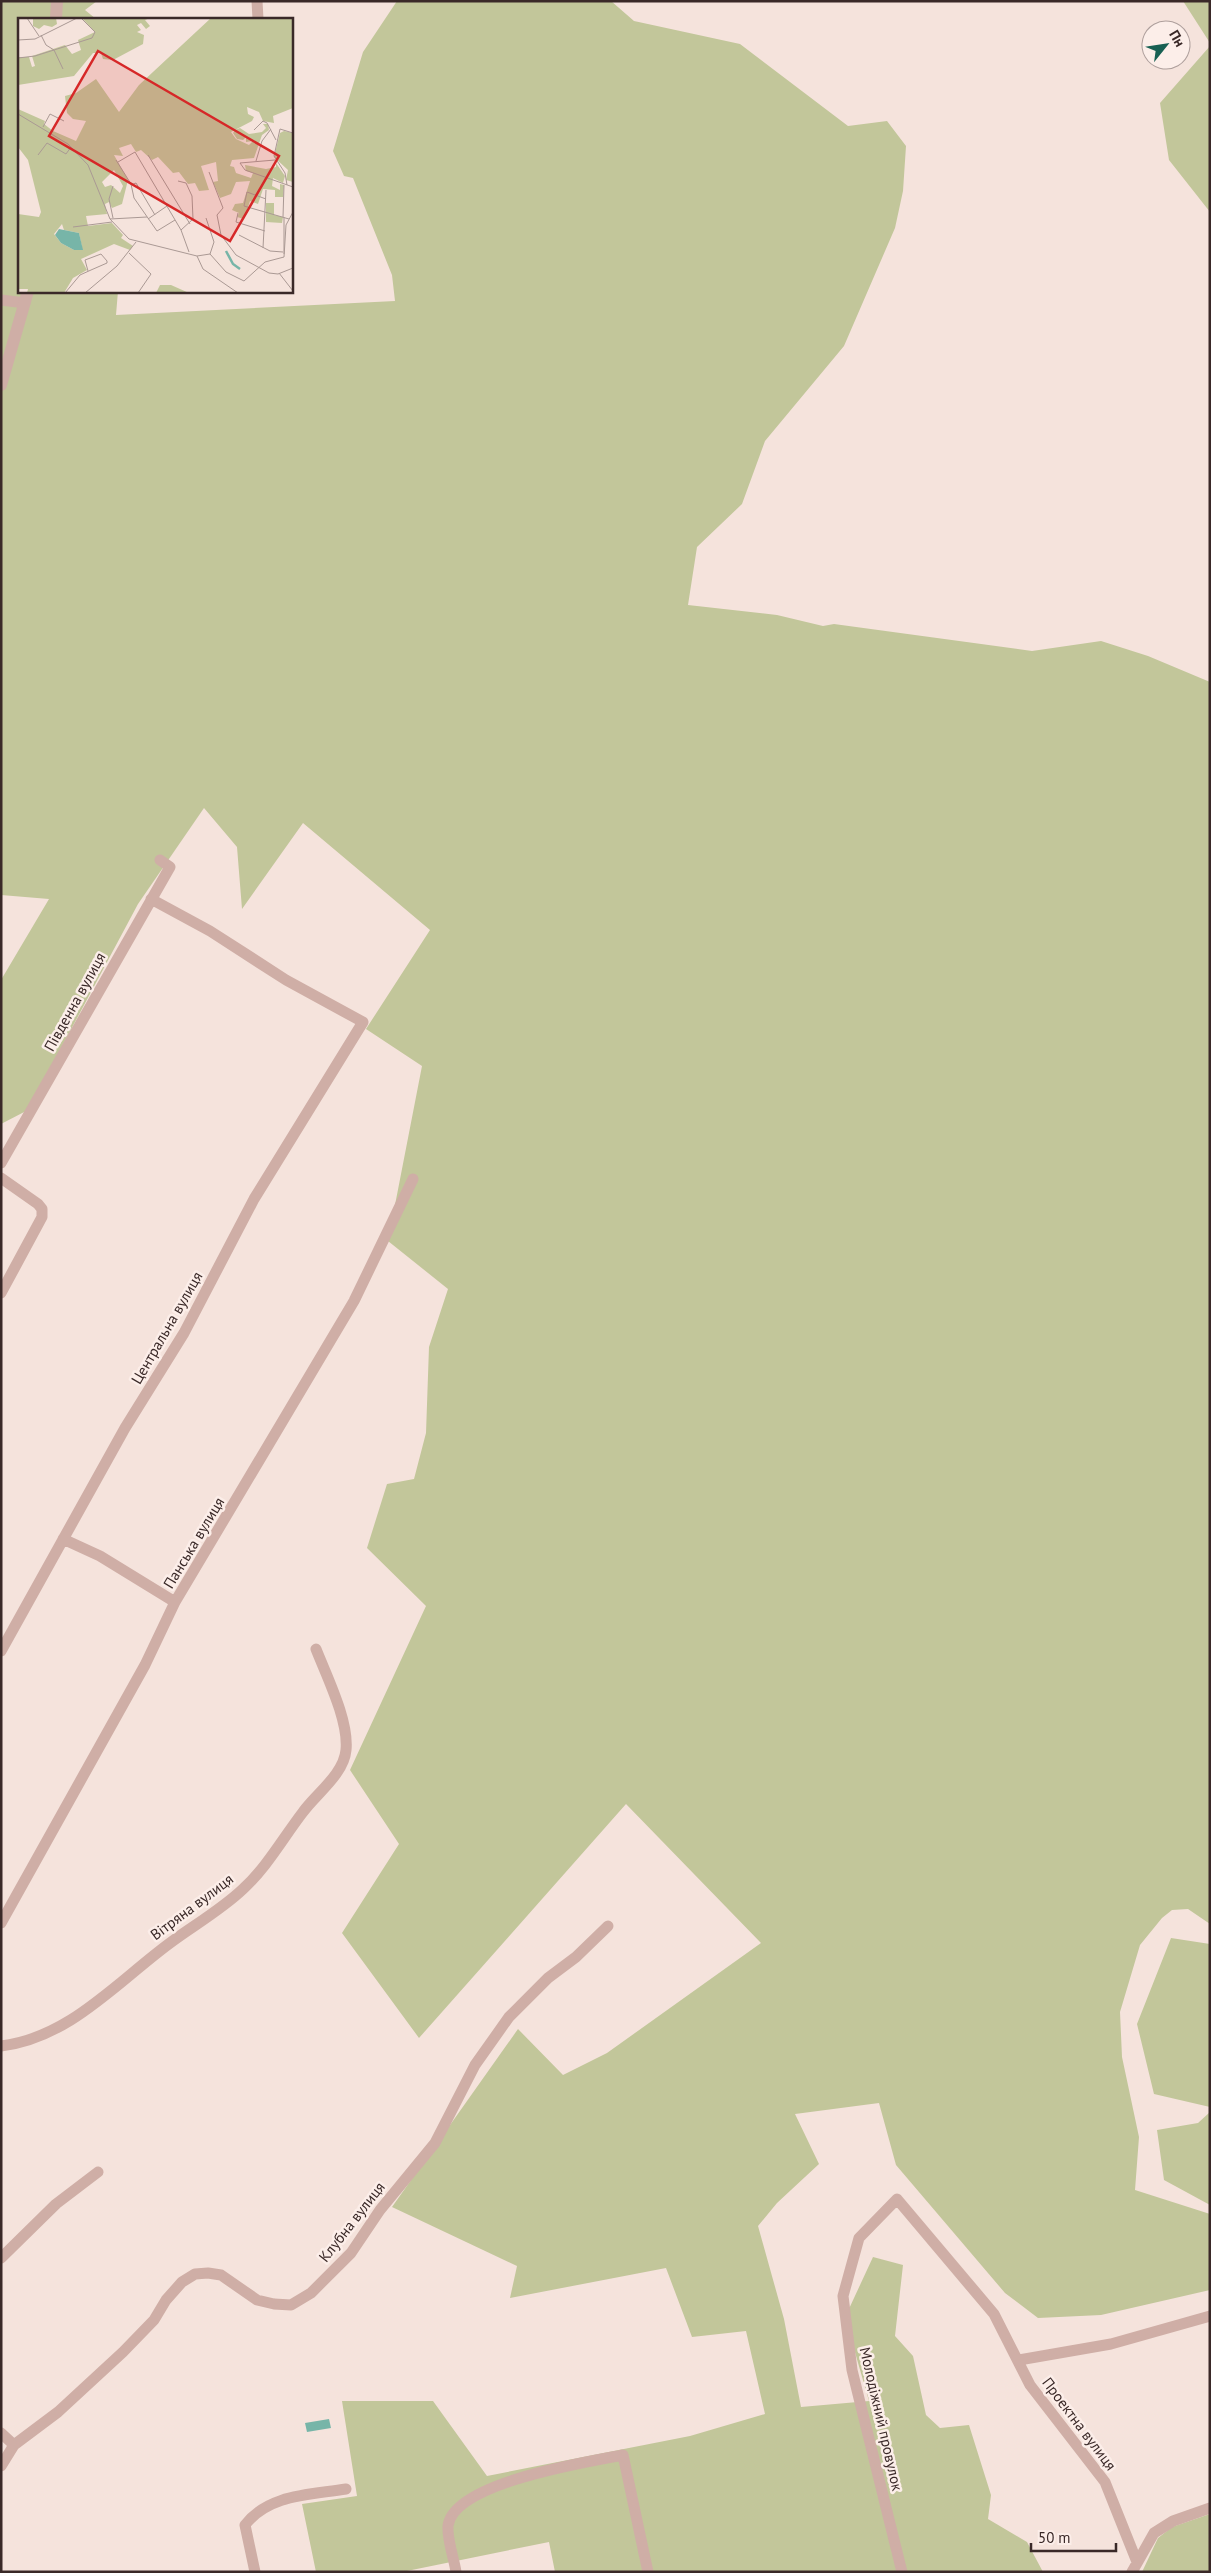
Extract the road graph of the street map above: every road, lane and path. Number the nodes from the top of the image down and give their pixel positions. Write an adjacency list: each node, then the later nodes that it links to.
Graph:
1 (57, 1): 3 (street)
2 (257, 1): 4 (street)
3 (56, 18)
4 (258, 18)
5 (26, 297): 6 (street); 7 (street)
6 (1, 300)
7 (1, 385)
8 (160, 860): 9 (street, Південна вулиця)
9 (151, 899): 10 (street, Південна вулиця); 14 (street, Центральна вулиця)
10 (1, 1163)
11 (1, 1178): 13 (street)
12 (413, 1178): 15 (street, Панська вулиця)
13 (1, 1293)
14 (63, 1539): 15 (street); 17 (street, Центральна вулиця)
15 (175, 1602): 18 (street, Панська вулиця)
16 (316, 1649): 20 (street, Вітряна вулиця)
17 (1, 1651)
18 (1, 1923)
19 (608, 1926): 27 (street, Клубна вулиця)
20 (1, 2046)
21 (98, 2172): 23 (street)
22 (897, 2199): 25 (street, Проектна вулиця); 35 (street, Молодіжний провулок)
23 (1, 2258)
24 (1210, 2316): 25 (street, Проектна вулиця)
25 (1019, 2360): 31 (street, Проектна вулиця)
26 (1, 2434): 27 (street)
27 (14, 2445): 28 (street, Клубна вулиця)
28 (1, 2466)
29 (346, 2490): 32 (street)
30 (1210, 2508): 31 (street, Проектна вулиця)
31 (1135, 2567)
32 (255, 2572)
33 (456, 2572): 34 (street)
34 (648, 2572)
35 (902, 2572)

